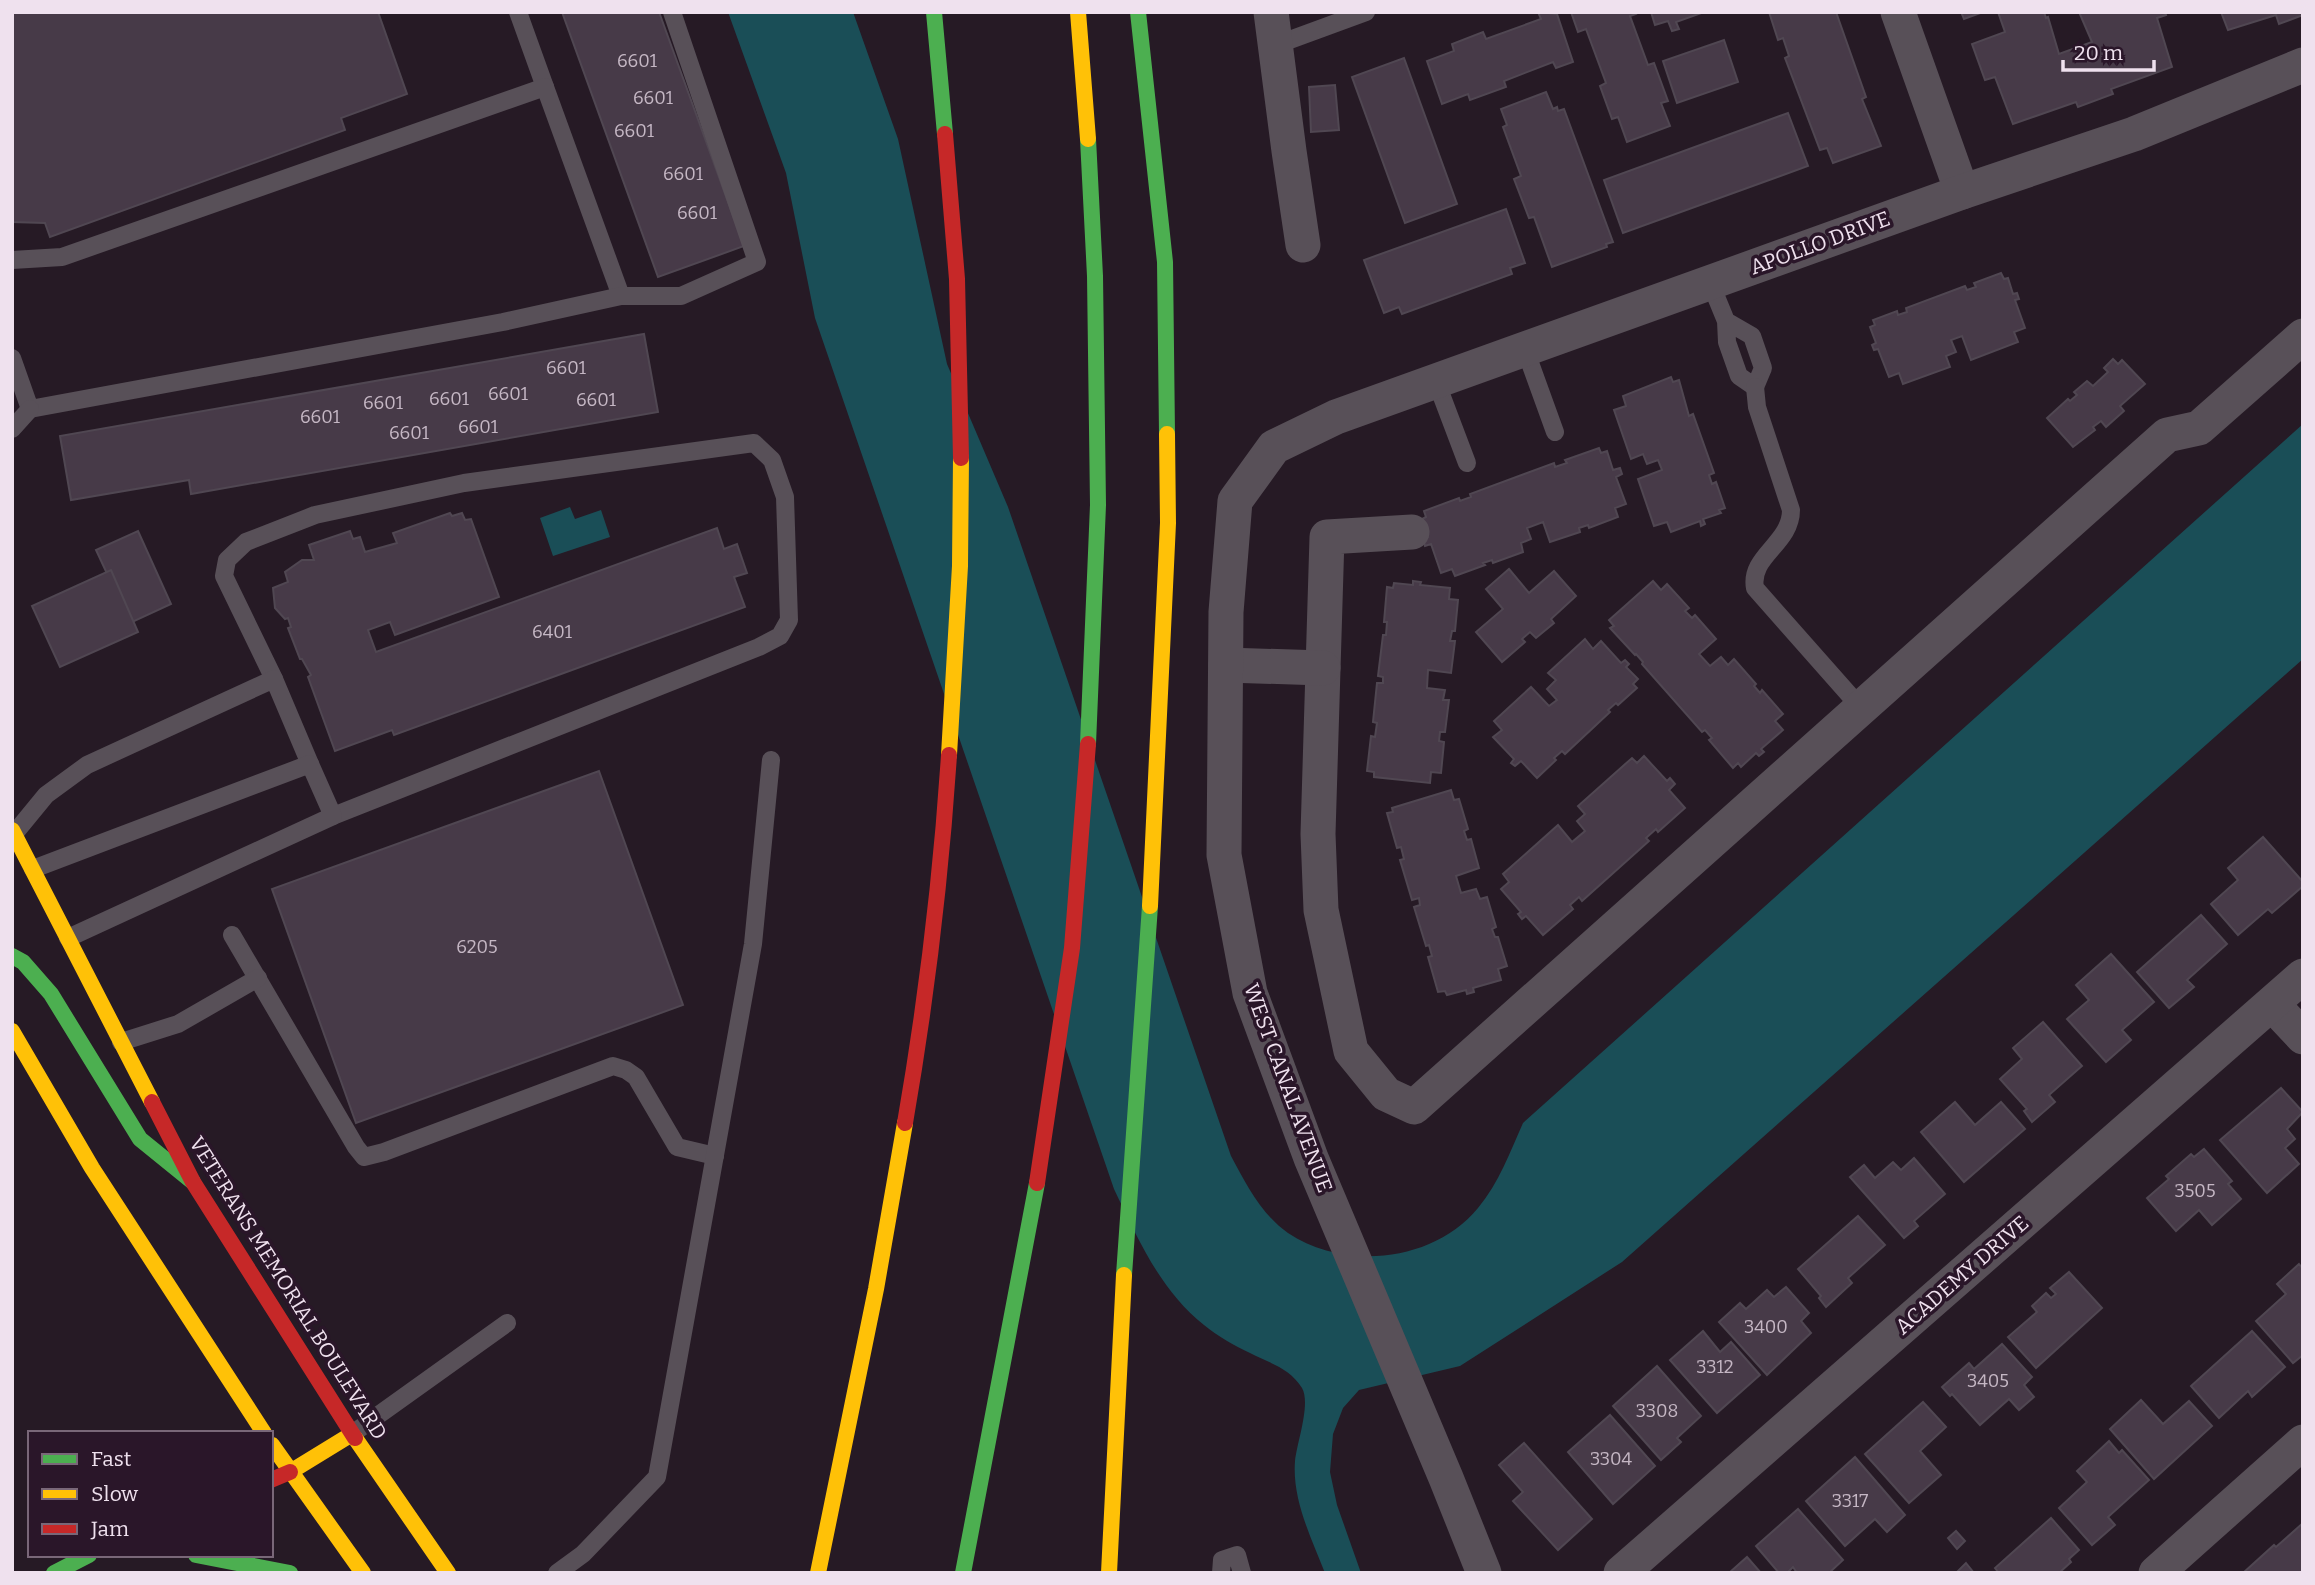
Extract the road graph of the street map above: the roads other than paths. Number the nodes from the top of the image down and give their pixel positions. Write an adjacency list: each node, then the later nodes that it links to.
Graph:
1 (518, 12): 10 (lane)
2 (672, 12): 15 (lane)
3 (934, 12): 62 (main road)
4 (1078, 12): 63 (main road)
5 (1138, 12): 64 (main road)
6 (1366, 12): 8 (lane)
7 (1898, 12): 11 (street)
8 (1273, 29): 12 (street)
9 (2300, 71): 11 (street, APOLLO DRIVE)
10 (545, 87): 13 (lane); 15 (lane)
11 (1962, 192): 14 (street, APOLLO DRIVE)
12 (1303, 245)
13 (12, 260)
14 (1710, 282): 16 (lane); 18 (street, APOLLO DRIVE)
15 (621, 296): 22 (lane)
16 (1726, 321): 21 (lane); 21 (lane)
17 (2303, 336): 31 (street)
18 (1525, 349): 20 (street, APOLLO DRIVE); 25 (lane)
19 (12, 358): 22 (lane)
20 (1436, 381): 23 (street, APOLLO DRIVE); 26 (lane)
21 (1755, 387): 31 (lane)
22 (30, 409): 24 (lane)
23 (1336, 417): 28 (street, WEST CANAL AVENUE)
24 (12, 429)
25 (1555, 432)
26 (1467, 463)
27 (1412, 532): 29 (street)
28 (1226, 665): 29 (street); 67 (street, WEST CANAL AVENUE)
29 (1323, 667): 31 (street)
30 (274, 679): 33 (lane); 34 (lane); 35 (lane)
31 (1861, 708)
32 (771, 760): 46 (lane)
33 (310, 764): 34 (lane); 36 (lane)
34 (333, 816): 38 (lane)
35 (13, 832): 36 (main road, VETERANS MEMORIAL BOULEVARD)
36 (26, 873): 38 (main road, VETERANS MEMORIAL BOULEVARD)
37 (232, 934): 41 (lane)
38 (68, 938): 45 (main road, VETERANS MEMORIAL BOULEVARD)
39 (12, 956): 47 (main road)
40 (2303, 976): 42 (street, ACADEMY DRIVE)
41 (258, 978): 45 (lane); 46 (lane)
42 (2272, 1004): 44 (street); 68 (street, ACADEMY DRIVE)
43 (12, 1031): 49 (main road)
44 (2303, 1037)
45 (121, 1042): 47 (main road, VETERANS MEMORIAL BOULEVARD)
46 (715, 1156): 61 (lane)
47 (193, 1182): 50 (main road, VETERANS MEMORIAL BOULEVARD)
48 (507, 1322): 50 (lane)
49 (263, 1431)
50 (352, 1434): 53 (main road); 60 (main road, VETERANS MEMORIAL BOULEVARD)
51 (2303, 1442): 69 (street)
52 (273, 1446): 53 (main road)
53 (290, 1472): 54 (main road); 59 (main road)
54 (273, 1479)
55 (85, 1557): 57 (main road)
56 (206, 1557): 58 (main road)
57 (54, 1573)
58 (290, 1573)
59 (363, 1573)
60 (448, 1573)
61 (557, 1573)
62 (818, 1573)
63 (963, 1573)
64 (1109, 1573)
65 (1221, 1573): 66 (lane)
66 (1242, 1573)
67 (1484, 1573)
68 (1621, 1573)
69 (2156, 1573)

